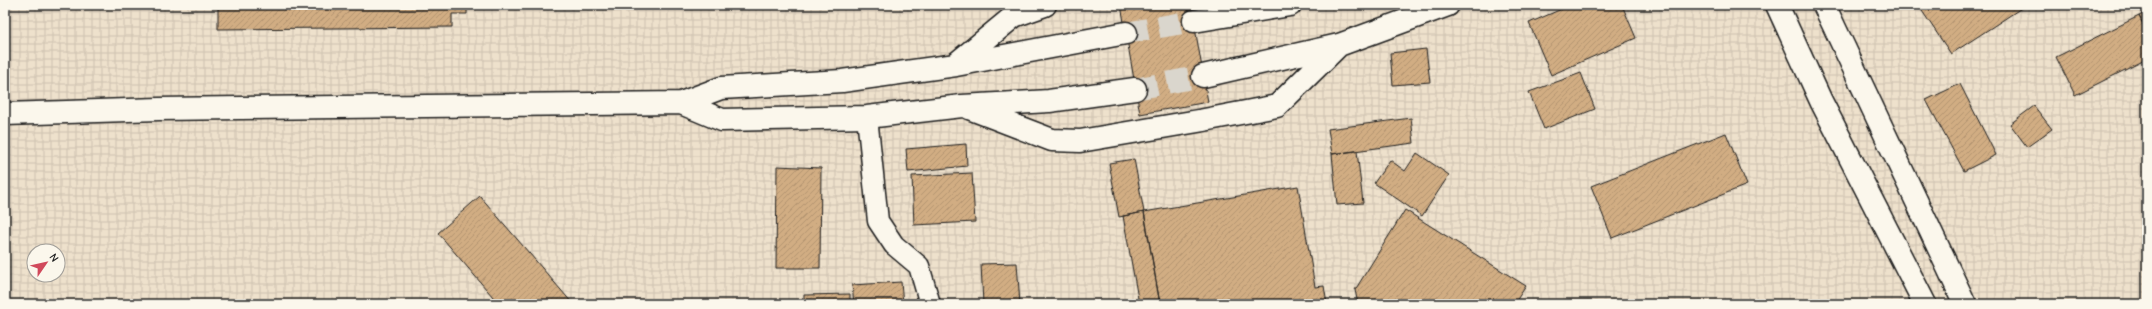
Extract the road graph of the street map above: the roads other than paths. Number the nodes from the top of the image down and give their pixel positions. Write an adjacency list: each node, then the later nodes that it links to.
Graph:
1 (1045, 5): 9 (street)
2 (1290, 5): 6 (street)
3 (1448, 5): 8 (street)
4 (1777, 5): 17 (street)
5 (1824, 5): 18 (street)
6 (1194, 21)
7 (1126, 33): 9 (street)
8 (1339, 45): 10 (street); 13 (street)
9 (956, 65): 12 (street)
10 (1203, 76)
11 (1135, 89): 13 (street)
12 (681, 103): 14 (street); 15 (street)
13 (962, 106): 15 (street)
14 (5, 114)
15 (867, 117): 16 (lane)
16 (930, 304)
17 (1925, 304)
18 (1965, 304)

